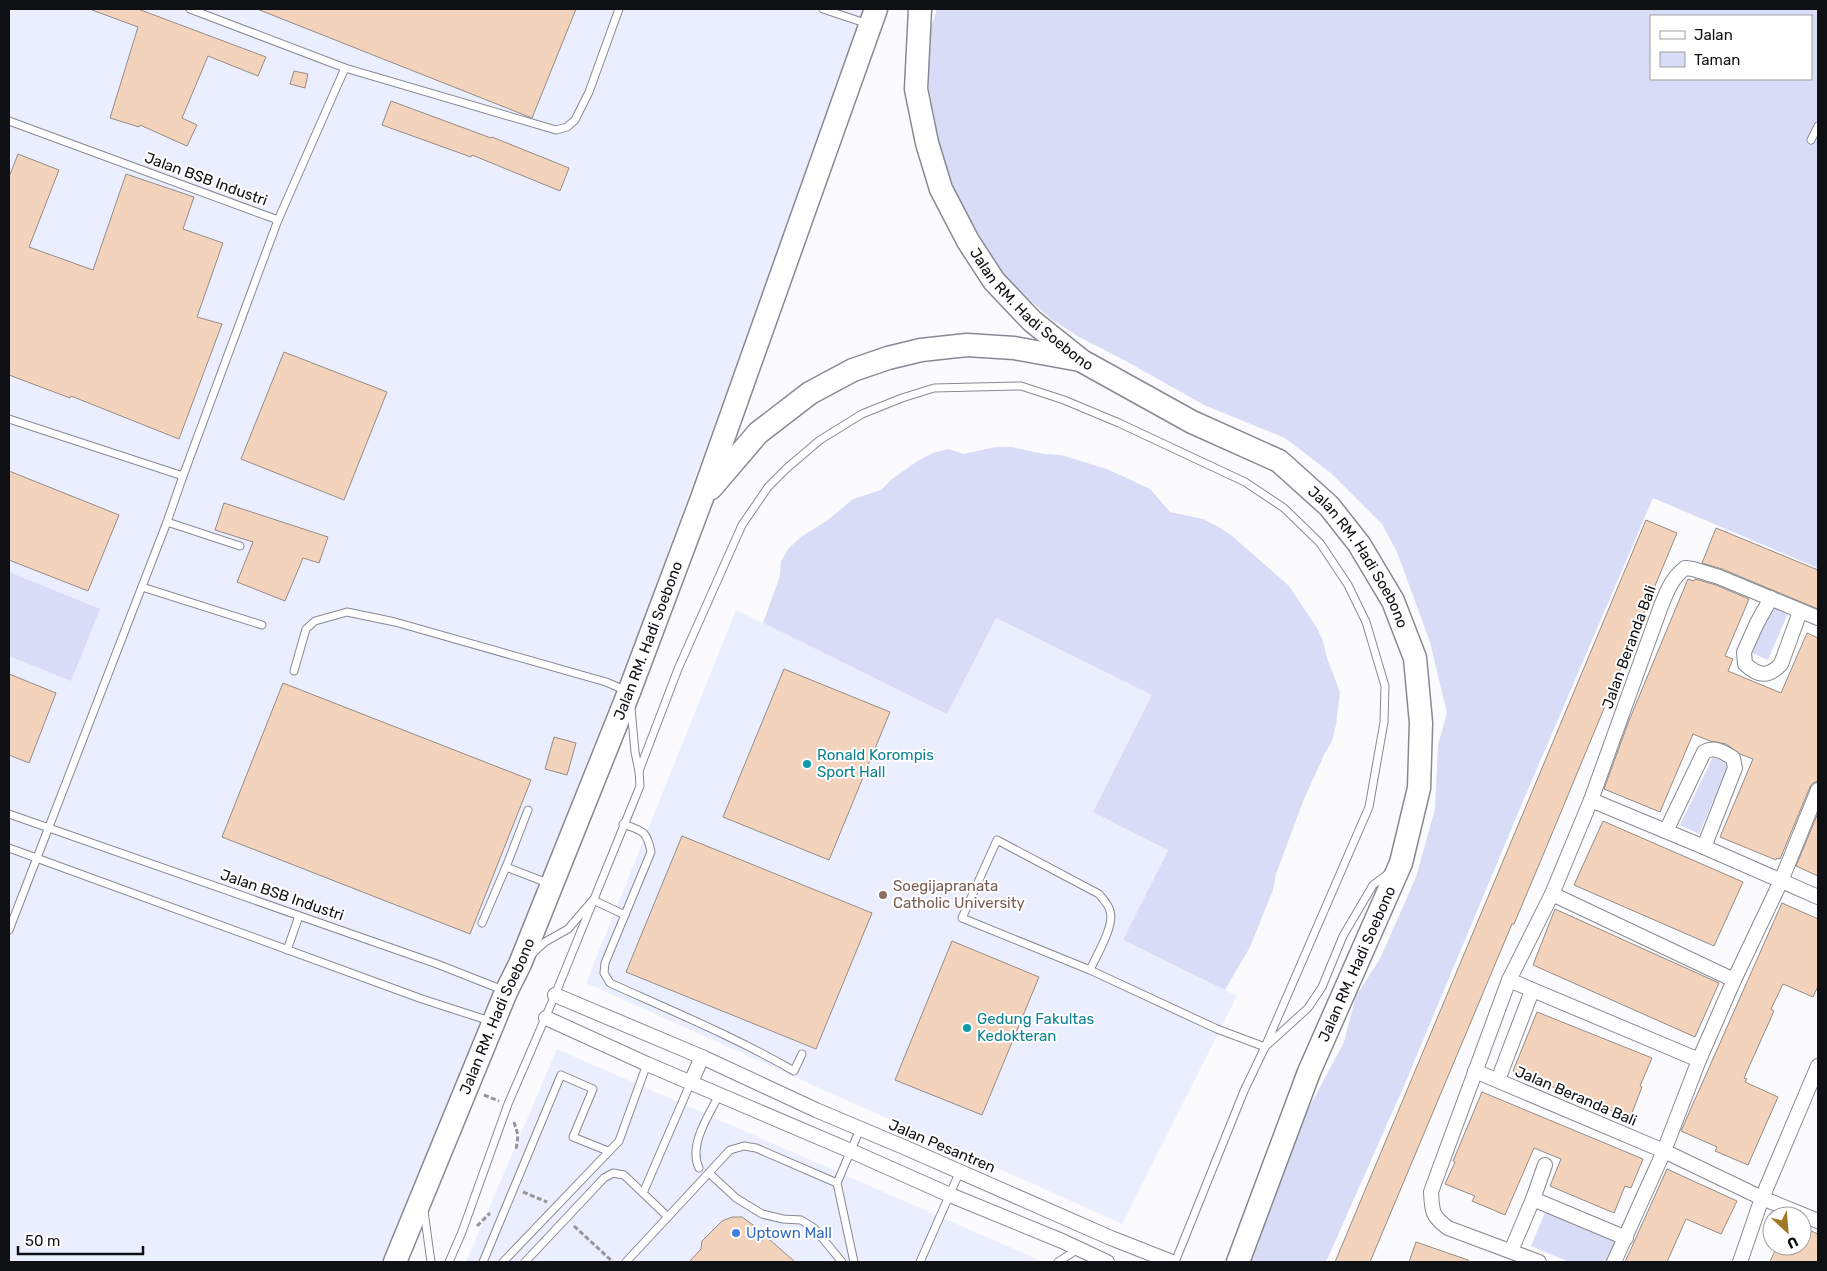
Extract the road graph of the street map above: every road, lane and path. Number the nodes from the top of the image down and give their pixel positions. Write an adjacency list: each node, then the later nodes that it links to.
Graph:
1 (190, 9): 6 (lane)
2 (619, 9): 6 (lane)
3 (822, 9): 5 (lane)
4 (920, 9): 11 (main road, Jalan RM. Hadi Soebono)
5 (873, 17): 14 (main road, Jalan RM. Hadi Soebono)
6 (345, 68): 10 (lane)
7 (9, 121): 10 (lane, Jalan BSB Industri)
8 (1818, 126): 9 (lane)
9 (1811, 140)
10 (278, 220): 13 (lane, Jalan BSB Industri)
11 (1082, 361): 14 (main road); 35 (main road, Jalan RM. Hadi Soebono)
12 (9, 419): 13 (lane)
13 (183, 476): 15 (lane, Jalan BSB Industri)
14 (702, 498): 23 (main road, Jalan RM. Hadi Soebono)
15 (167, 522): 16 (lane); 17 (lane, Jalan BSB Industri)
16 (240, 546)
17 (142, 587): 21 (lane); 30 (lane, Jalan BSB Industri)
18 (1771, 598): 19 (street, Jalan Beranda Bali); 19 (street); 26 (street, Jalan Beranda Bali)
19 (1800, 612): 20 (street, Jalan Beranda Bali)
20 (1818, 618)
21 (262, 625)
22 (294, 671): 23 (lane)
23 (629, 692): 24 (lane); 38 (main road, Jalan RM. Hadi Soebono)
24 (639, 771): 29 (lane); 56 (lane)
25 (1818, 790): 37 (street)
26 (1591, 800): 31 (street); 39 (street, Jalan Beranda Bali)
27 (528, 810): 36 (lane)
28 (9, 814): 30 (lane, Jalan BSB Industri)
29 (623, 824): 41 (lane); 42 (lane)
30 (48, 829): 34 (lane, Jalan BSB Industri); 43 (lane, Jalan BSB Industri)
31 (1666, 831): 32 (street); 32 (street)
32 (1704, 847): 37 (street)
33 (9, 848): 34 (lane)
34 (37, 858): 45 (lane, Jalan BSB Industri); 46 (lane)
35 (1402, 863): 56 (lane); 98 (main road, Jalan RM. Hadi Soebono)
36 (506, 867): 38 (lane); 44 (lane)
37 (1781, 880): 40 (street); 50 (street)
38 (552, 885): 47 (main road, Jalan RM. Hadi Soebono)
39 (1552, 894): 49 (street, Jalan Beranda Bali); 50 (street)
40 (1818, 897)
41 (593, 900): 42 (lane); 47 (lane); 53 (lane)
42 (625, 915): 57 (lane)
43 (299, 916): 46 (lane); 52 (lane, Jalan BSB Industri)
44 (482, 923)
45 (9, 930)
46 (287, 950): 55 (lane)
47 (520, 964): 52 (main road, Jalan RM. Hadi Soebono)
48 (1090, 970): 48 (lane); 56 (lane)
49 (1509, 980): 51 (street); 62 (street)
50 (1734, 980): 59 (street)
51 (1532, 991): 59 (street); 63 (street)
52 (506, 992): 55 (main road, Jalan RM. Hadi Soebono)
53 (556, 996): 54 (lane); 58 (street, Jalan Pesantren)
54 (546, 1018): 60 (street); 87 (lane)
55 (494, 1022): 77 (main road, Jalan RM. Hadi Soebono)
56 (1265, 1047): 97 (lane)
57 (802, 1054)
58 (702, 1057): 64 (street); 66 (street, Jalan Pesantren)
59 (1699, 1060): 69 (street)
60 (647, 1064): 64 (street); 68 (lane)
61 (1818, 1066): 78 (street)
62 (1475, 1070): 63 (street, Jalan Beranda Bali); 84 (street)
63 (1498, 1080): 69 (street, Jalan Beranda Bali)
64 (690, 1082): 65 (street); 75 (lane)
65 (719, 1095): 67 (street); 71 (lane)
66 (860, 1129): 67 (lane); 72 (street, Jalan Pesantren)
67 (851, 1151): 74 (lane); 76 (street)
68 (608, 1152): 88 (lane); 89 (lane)
69 (1664, 1152): 78 (street, Jalan Beranda Bali); 82 (street)
70 (1545, 1165): 79 (street)
71 (698, 1168)
72 (960, 1171): 76 (lane); 97 (street, Jalan Pesantren)
73 (709, 1172): 74 (lane); 80 (lane); 92 (lane)
74 (837, 1183): 93 (lane)
75 (643, 1193): 80 (lane); 90 (lane)
76 (950, 1195): 83 (street); 94 (lane)
77 (422, 1198): 85 (main road, Jalan RM. Hadi Soebono); 86 (lane)
78 (1762, 1198): 81 (street, Jalan Beranda Bali); 101 (street)
79 (1533, 1199): 82 (street); 84 (street)
80 (668, 1217): 91 (lane)
81 (1818, 1221)
82 (1626, 1238): 100 (street)
83 (1078, 1249): 95 (lane); 96 (street)
84 (1511, 1251): 99 (street)
85 (395, 1262)
86 (431, 1262)
87 (449, 1262)
88 (483, 1262)
89 (503, 1262)
90 (525, 1262)
91 (626, 1262)
92 (842, 1262)
93 (854, 1262)
94 (920, 1262)
95 (1058, 1262)
96 (1107, 1262)
97 (1173, 1262)
98 (1238, 1262)
99 (1539, 1262)
100 (1614, 1262)
101 (1740, 1262)

